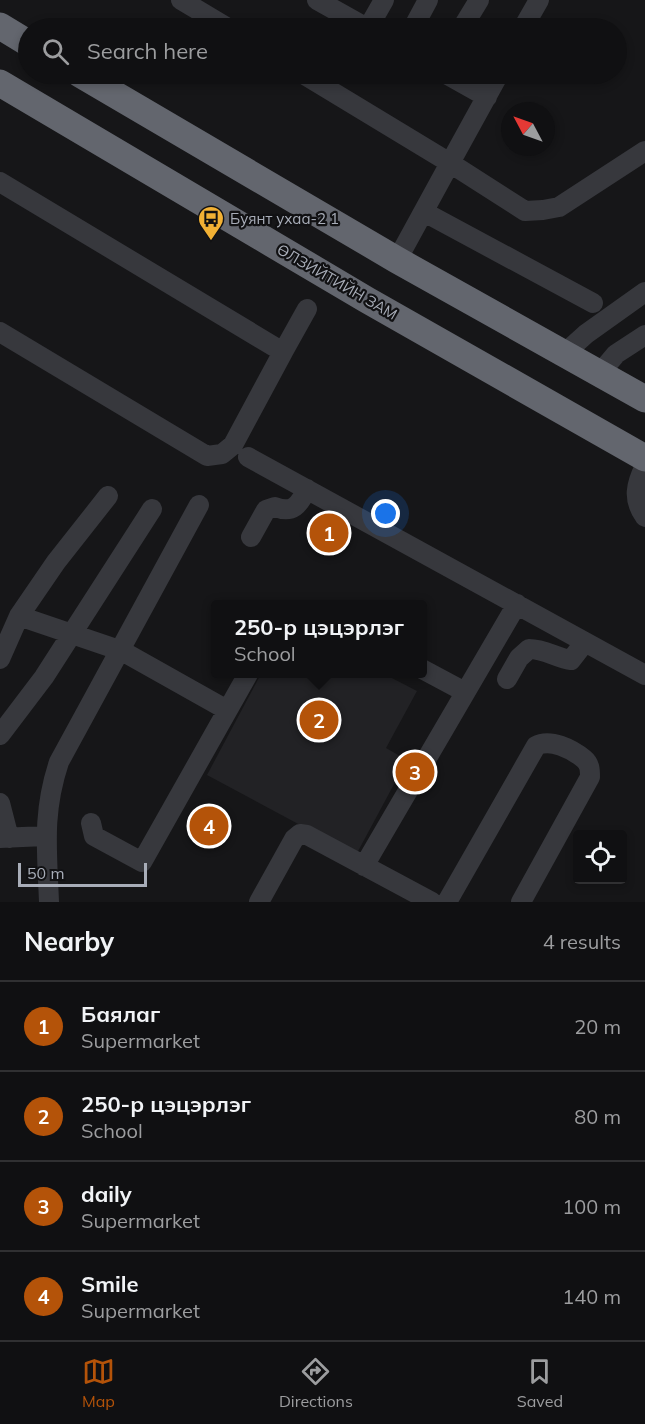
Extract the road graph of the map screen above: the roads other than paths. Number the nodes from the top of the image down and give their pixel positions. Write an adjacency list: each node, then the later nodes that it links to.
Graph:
1 (181, 0): 7 (street)
2 (384, 0): 9 (street)
3 (428, 0): 10 (street)
4 (479, 0): 11 (street)
5 (539, 0): 12 (street)
6 (327, 3): 8 (street)
7 (211, 18)
8 (352, 18)
9 (374, 18)
10 (418, 18)
11 (468, 18)
12 (529, 18)
13 (0, 26): 14 (highway)
14 (18, 37)
15 (0, 83): 38 (highway, ӨЛЗИЙТИЙН ЗАМ)
16 (97, 84): 25 (highway)
17 (320, 84): 22 (street)
18 (464, 84): 20 (street)
19 (493, 84): 20 (street)
20 (486, 96): 22 (street)
21 (645, 151): 22 (street)
22 (450, 163): 24 (street)
23 (0, 182): 32 (street)
24 (424, 212): 25 (street); 27 (street)
25 (397, 260): 33 (highway)
26 (645, 292): 33 (street)
27 (593, 303)
28 (308, 309): 32 (street)
29 (0, 332): 32 (street)
30 (645, 335): 35 (street)
31 (645, 346): 34 (street)
32 (283, 352)
33 (565, 353): 35 (highway)
34 (624, 359)
35 (600, 373): 36 (highway)
36 (645, 399)
37 (248, 457): 40 (street)
38 (645, 458)
39 (645, 466): 44 (street)
40 (307, 489): 45 (street); 46 (street)
41 (108, 496): 47 (street)
42 (199, 505): 50 (street)
43 (152, 509): 48 (street)
44 (645, 517)
45 (251, 537)
46 (517, 604): 49 (street); 56 (street)
47 (19, 616): 48 (street); 51 (street)
48 (72, 634): 50 (street); 58 (street)
49 (585, 642): 53 (street); 55 (street)
50 (122, 651): 57 (street); 61 (street)
51 (0, 659)
52 (427, 671): 56 (street)
53 (645, 675)
54 (246, 678): 57 (street)
55 (507, 679)
56 (465, 692): 63 (street)
57 (228, 710): 60 (street)
58 (0, 735)
59 (0, 803): 62 (street)
60 (91, 823)
61 (45, 836): 62 (street); 65 (street)
62 (5, 838)
63 (364, 866): 64 (street); 66 (street)
64 (419, 899)
65 (49, 902)
66 (259, 902)
67 (447, 902): 68 (street)
68 (521, 902)

